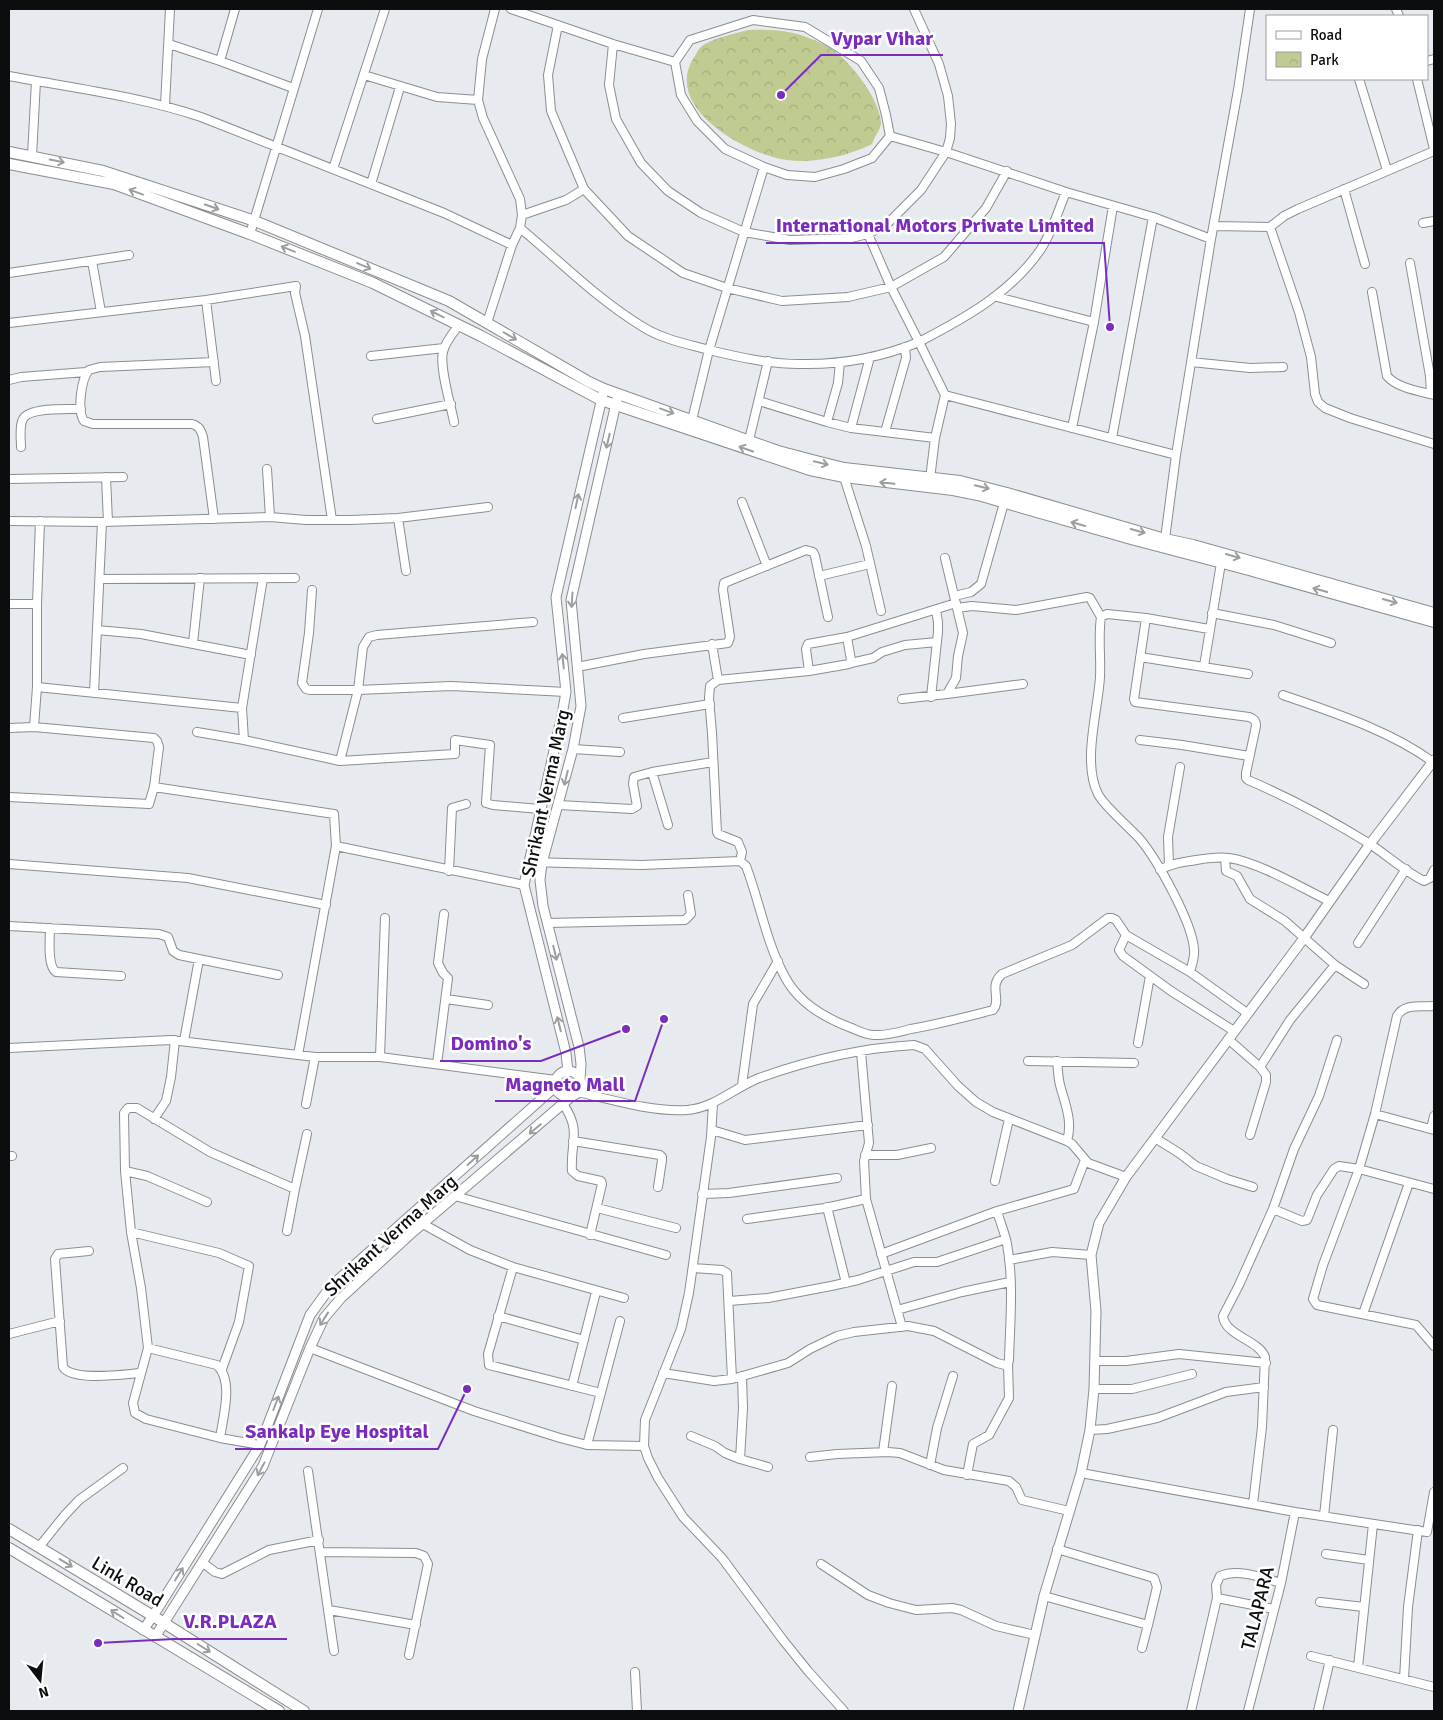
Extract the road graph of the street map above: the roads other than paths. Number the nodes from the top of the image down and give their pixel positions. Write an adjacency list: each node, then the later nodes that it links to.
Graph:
1 (170, 9): 10 (street)
2 (235, 9): 12 (street)
3 (318, 9): 20 (street)
4 (385, 9): 14 (street)
5 (495, 9): 21 (street)
6 (511, 9): 9 (street)
7 (914, 9): 27 (street)
8 (1250, 9): 44 (street)
9 (558, 25): 11 (street); 35 (street)
10 (169, 44): 12 (street); 22 (street)
11 (613, 44): 13 (street); 47 (street)
12 (220, 61): 20 (street)
13 (675, 62): 23 (street); 30 (street)
14 (364, 75): 19 (street); 31 (street)
15 (9, 76): 18 (street)
16 (1359, 80): 32 (street)
17 (1417, 80): 25 (street)
18 (36, 81): 22 (street); 28 (street)
19 (400, 87): 21 (street); 34 (street)
20 (294, 88): 24 (street)
21 (478, 100): 39 (street)
22 (165, 105): 24 (street)
23 (890, 136): 27 (street); 30 (street)
24 (275, 147): 31 (street); 41 (street)
25 (1434, 150): 32 (street)
26 (9, 152): 28 (main road)
27 (946, 152): 33 (street); 49 (street)
28 (32, 156): 41 (main road, one-way to 41)
29 (9, 164): 48 (main road, one-way to 29)
30 (764, 167): 47 (street)
31 (333, 169): 34 (street)
32 (1387, 170): 36 (street)
33 (1007, 171): 37 (street); 57 (street)
34 (371, 184): 51 (street)
35 (584, 189): 39 (street); 58 (street)
36 (1344, 189): 45 (street); 55 (street)
37 (1066, 192): 38 (street); 60 (street)
38 (1113, 206): 40 (street); 63 (street)
39 (522, 214): 46 (street)
40 (1153, 218): 50 (street); 98 (street)
41 (255, 221): 48 (street); 65 (main road, one-way to 65)
42 (1434, 221): 43 (street)
43 (1423, 224)
44 (1214, 226): 45 (street); 50 (street)
45 (1270, 227): 100 (street)
46 (520, 228): 51 (street); 70 (street)
47 (744, 232): 49 (street); 58 (street)
48 (250, 234): 66 (main road, one-way to 48)
49 (868, 234): 57 (street)
50 (1211, 239): 76 (street)
51 (512, 245): 65 (street)
52 (129, 255): 53 (street)
53 (92, 261): 56 (street); 62 (street)
54 (1410, 263): 84 (street)
55 (1365, 264)
56 (9, 273)
57 (891, 287): 58 (street); 67 (street)
58 (727, 288): 70 (street)
59 (1372, 292): 84 (street)
60 (997, 297): 63 (street); 67 (street)
61 (206, 300): 62 (street); 74 (street); 115 (street)
62 (100, 312): 64 (street)
63 (1094, 322): 95 (street)
64 (9, 323)
65 (487, 323): 81 (main road, one-way to 81)
66 (459, 325): 69 (street); 85 (main road)
67 (919, 342): 68 (street); 83 (street)
68 (905, 347): 72 (street); 96 (street)
69 (444, 348): 71 (street); 87 (street)
70 (709, 350): 73 (street); 91 (street)
71 (371, 356)
72 (870, 357): 75 (street); 94 (street)
73 (768, 361): 75 (street); 86 (street)
74 (214, 362): 78 (street); 80 (street)
75 (840, 362): 93 (street)
76 (1191, 362): 77 (street); 102 (street)
77 (1284, 367)
78 (86, 372): 79 (street); 89 (street)
79 (9, 380)
80 (216, 381)
81 (604, 389): 82 (main road); 85 (street, Shrikant Verma Marg)
82 (618, 394): 88 (street, Shrikant Verma Marg); 91 (main road, one-way to 91)
83 (945, 395): 95 (street); 97 (street)
84 (1433, 395)
85 (601, 400): 88 (main road); 161 (street, Shrikant Verma Marg, one-way to 85)
86 (759, 401): 93 (street); 99 (street)
87 (450, 404): 90 (street); 92 (street)
88 (616, 405): 106 (main road, one-way to 88); 154 (street, Shrikant Verma Marg, one-way to 154)
89 (81, 409): 101 (street); 114 (street)
90 (377, 419)
91 (692, 420): 99 (main road)
92 (454, 422)
93 (827, 422): 94 (street)
94 (851, 428): 96 (street)
95 (1072, 428): 98 (street)
96 (884, 432): 97 (street)
97 (935, 438): 108 (street)
98 (1112, 438): 102 (street)
99 (749, 440): 108 (main road, one-way to 108)
100 (1434, 444)
101 (21, 447)
102 (1176, 455): 119 (street)
103 (267, 468): 112 (street)
104 (106, 477): 105 (street); 107 (street); 118 (street)
105 (123, 477)
106 (844, 477): 110 (main road, one-way to 106); 122 (street)
107 (9, 479)
108 (930, 479): 119 (main road, one-way to 119)
109 (742, 502): 123 (street)
110 (1004, 503): 121 (main road, one-way to 110); 131 (street)
111 (488, 507): 113 (street)
112 (270, 518): 114 (street); 115 (street)
113 (398, 518): 115 (street); 124 (street)
114 (214, 519): 118 (street)
115 (332, 520)
116 (9, 521): 117 (street)
117 (40, 521): 118 (street); 133 (street)
118 (105, 522): 129 (street)
119 (1165, 539): 137 (main road, one-way to 137)
120 (945, 558): 131 (street)
121 (1221, 563): 136 (street); 142 (main road, one-way to 121)
122 (870, 564): 125 (street); 135 (street)
123 (767, 566): 125 (street); 149 (street)
124 (406, 571)
125 (819, 576): 138 (street)
126 (200, 578): 127 (street); 129 (street); 147 (street)
127 (263, 578): 128 (street); 150 (street)
128 (295, 578)
129 (100, 579): 144 (street)
130 (312, 590): 160 (street)
131 (956, 602): 134 (street); 139 (street); 163 (street)
132 (9, 604): 133 (street)
133 (37, 604): 159 (street)
134 (936, 610): 145 (street); 146 (street)
135 (881, 611)
136 (1212, 613): 143 (street); 148 (street)
137 (1434, 613)
138 (828, 617)
139 (1101, 617): 140 (street); 199 (street)
140 (1146, 618): 143 (street); 151 (street)
141 (533, 622): 160 (street)
142 (1434, 622)
143 (1209, 629): 153 (street)
144 (97, 630): 147 (street); 162 (street)
145 (847, 637): 152 (street); 155 (street)
146 (937, 642): 152 (street); 165 (street)
147 (193, 643): 150 (street)
148 (1331, 643)
149 (712, 644): 154 (street); 157 (street)
150 (250, 655): 168 (street)
151 (1140, 657): 153 (street); 177 (street)
152 (851, 663): 155 (street)
153 (1204, 666): 156 (street)
154 (577, 667): 175 (street, Shrikant Verma Marg)
155 (809, 670): 157 (street)
156 (1248, 674)
157 (718, 680): 167 (street)
158 (1023, 684): 163 (street)
159 (37, 687): 162 (street); 170 (street)
160 (358, 690): 161 (street); 178 (street)
161 (566, 692): 187 (street, Shrikant Verma Marg)
162 (94, 693): 168 (street)
163 (947, 694): 165 (street)
164 (1283, 695): 179 (street)
165 (931, 697): 166 (street)
166 (902, 700)
167 (710, 704): 169 (street); 180 (street)
168 (242, 708): 173 (street)
169 (623, 718)
170 (34, 727): 171 (street); 183 (street)
171 (9, 728)
172 (197, 732): 173 (street)
173 (244, 740): 178 (street)
174 (1140, 740): 177 (street)
175 (573, 749): 176 (street); 186 (street, Shrikant Verma Marg, one-way to 186)
176 (620, 752)
177 (1249, 756): 189 (street)
178 (340, 761): 187 (street)
179 (1434, 761): 189 (street)
180 (713, 762): 182 (street); 192 (street)
181 (1180, 767): 196 (street)
182 (652, 772): 186 (street); 188 (street)
183 (154, 787): 184 (street); 190 (street)
184 (9, 797)
185 (466, 804): 198 (street)
186 (559, 805): 194 (street, Shrikant Verma Marg)
187 (540, 810): 193 (street, Shrikant Verma Marg)
188 (668, 825)
189 (1370, 844): 197 (street); 203 (street)
190 (336, 846): 198 (street); 204 (street)
191 (1225, 858): 196 (street); 203 (street); 211 (street)
192 (740, 861): 194 (street); 214 (street)
193 (529, 862): 194 (street); 201 (street, Shrikant Verma Marg)
194 (542, 863): 207 (street, Shrikant Verma Marg)
195 (9, 864): 204 (street)
196 (1169, 865): 199 (street)
197 (1406, 869): 200 (street); 212 (street)
198 (449, 870): 201 (street)
199 (1160, 870): 216 (street)
200 (1434, 870)
201 (524, 885): 241 (street, Shrikant Verma Marg, one-way to 201)
202 (688, 895): 207 (street)
203 (1329, 901): 211 (street)
204 (326, 905): 233 (street)
205 (444, 914): 221 (street)
206 (385, 918): 235 (street)
207 (548, 923): 242 (street, Shrikant Verma Marg, one-way to 242)
208 (9, 926): 209 (street)
209 (50, 928): 213 (street); 218 (street)
210 (1126, 935): 214 (street); 216 (street); 219 (street)
211 (1304, 938): 215 (street); 224 (street)
212 (1358, 943)
213 (199, 959): 217 (street); 229 (street)
214 (778, 961): 244 (street)
215 (1335, 965): 220 (street); 240 (street)
216 (1190, 972): 224 (street)
217 (278, 975)
218 (121, 976)
219 (1150, 976): 225 (street); 230 (street)
220 (1364, 984)
221 (446, 999): 222 (street); 239 (street)
222 (488, 1005)
223 (1434, 1006): 249 (street)
224 (1247, 1013): 225 (street)
225 (1234, 1031): 226 (street)
226 (1228, 1039): 240 (street); 258 (street)
227 (175, 1040): 229 (street); 231 (street); 251 (street)
228 (1337, 1040): 280 (street)
229 (184, 1041): 233 (street)
230 (1138, 1043)
231 (9, 1048)
232 (861, 1052): 244 (street); 252 (street); 253 (street)
233 (298, 1055): 234 (street)
234 (315, 1056): 235 (street); 247 (street)
235 (380, 1057): 239 (street)
236 (1028, 1061): 237 (street)
237 (1057, 1061): 238 (street); 260 (street)
238 (1134, 1063)
239 (437, 1064): 243 (street)
240 (1260, 1067): 257 (street)
241 (568, 1072): 242 (street); 243 (street)
242 (580, 1080): 245 (street)
243 (556, 1083): 245 (street); 332 (street, Shrikant Verma Marg, one-way to 243)
244 (742, 1085): 246 (street)
245 (575, 1094): 246 (street); 248 (street, Shrikant Verma Marg)
246 (713, 1103): 254 (street)
247 (306, 1104)
248 (563, 1104): 259 (street); 275 (street, Shrikant Verma Marg, one-way to 275)
249 (1375, 1114): 255 (street); 264 (street)
250 (1434, 1116): 255 (street)
251 (154, 1119): 265 (street); 272 (street)
252 (1009, 1119): 260 (street); 268 (street)
253 (868, 1125): 254 (street); 262 (street)
254 (712, 1130): 274 (street)
255 (1433, 1130)
256 (307, 1134): 272 (street)
257 (1250, 1135)
258 (1155, 1138): 266 (street); 271 (street)
259 (573, 1141): 270 (street); 279 (street)
260 (1067, 1141): 263 (street)
261 (931, 1148): 262 (street)
262 (865, 1155): 276 (street)
263 (1085, 1160): 266 (street); 281 (street)
264 (1359, 1169): 269 (street); 280 (street); 303 (street)
265 (125, 1171): 277 (street); 285 (street)
266 (1126, 1177): 292 (street)
267 (837, 1178): 274 (street)
268 (995, 1182)
269 (1409, 1183): 273 (street); 303 (street)
270 (658, 1187)
271 (1252, 1187)
272 (295, 1189): 286 (street)
273 (1434, 1189)
274 (702, 1194): 295 (street)
275 (456, 1196): 283 (street, Shrikant Verma Marg); 287 (street)
276 (866, 1199): 278 (street); 290 (street)
277 (207, 1202)
278 (828, 1207): 282 (street); 297 (street)
279 (597, 1208): 284 (street); 287 (street)
280 (1273, 1209): 314 (street)
281 (997, 1210): 288 (street); 290 (street)
282 (747, 1219)
283 (423, 1224): 294 (street); 312 (street, Shrikant Verma Marg, one-way to 312)
284 (676, 1228)
285 (131, 1232): 311 (street); 316 (street)
286 (287, 1232)
287 (590, 1235): 291 (street)
288 (1006, 1239): 293 (street); 296 (street)
289 (89, 1251): 305 (street)
290 (881, 1254): 296 (street)
291 (666, 1255)
292 (1091, 1255): 293 (street); 313 (street)
293 (1009, 1260): 298 (street)
294 (513, 1267): 299 (street); 304 (street)
295 (693, 1268): 301 (street); 318 (street)
296 (885, 1271): 297 (street); 302 (street)
297 (846, 1282): 301 (street)
298 (1010, 1282): 302 (street); 315 (street)
299 (596, 1292): 300 (street); 309 (street)
300 (624, 1298)
301 (729, 1301): 322 (street)
302 (897, 1310): 307 (street)
303 (1363, 1314): 310 (street)
304 (498, 1316): 309 (street); 323 (street)
305 (60, 1321): 308 (street); 317 (street)
306 (620, 1321): 327 (street)
307 (902, 1327): 315 (street); 320 (street)
308 (9, 1334)
309 (584, 1340): 323 (street)
310 (1434, 1346)
311 (148, 1348): 316 (street); 317 (street)
312 (310, 1348): 333 (street); 360 (street, Shrikant Verma Marg, one-way to 360)
313 (1096, 1361): 314 (street); 326 (street)
314 (1266, 1363): 325 (street)
315 (1008, 1364): 343 (street)
316 (222, 1369): 331 (street)
317 (141, 1373): 331 (street)
318 (663, 1373): 322 (street); 334 (street)
319 (1192, 1374): 326 (street)
320 (742, 1376): 322 (street); 337 (street)
321 (953, 1376): 338 (street)
322 (732, 1379)
323 (572, 1386): 327 (street)
324 (892, 1386): 335 (street)
325 (1264, 1387): 328 (street); 345 (street)
326 (1094, 1389): 328 (street)
327 (602, 1393): 333 (street)
328 (1090, 1430): 342 (street)
329 (1333, 1430): 348 (street)
330 (691, 1436): 337 (street)
331 (220, 1438): 332 (street)
332 (260, 1445): 369 (street, Shrikant Verma Marg, one-way to 332)
333 (587, 1445): 334 (street)
334 (644, 1446): 388 (street)
335 (883, 1452): 336 (street); 338 (street)
336 (810, 1457)
337 (740, 1459): 339 (street)
338 (930, 1465): 343 (street)
339 (768, 1467)
340 (123, 1468): 354 (street)
341 (308, 1471): 353 (street)
342 (1081, 1472): 345 (street); 346 (street)
343 (967, 1475): 346 (street)
344 (1434, 1492): 352 (street)
345 (1253, 1504): 347 (street)
346 (1069, 1511): 356 (street)
347 (1296, 1512): 348 (street); 362 (street, TALAPARA)
348 (1324, 1516): 349 (street)
349 (1373, 1524): 351 (street); 359 (street)
350 (9, 1529): 354 (main road, Link Road)
351 (1418, 1530): 352 (street); 383 (street)
352 (1431, 1533)
353 (319, 1540): 357 (street); 360 (street)
354 (39, 1547): 369 (main road, Link Road, one-way to 369)
355 (9, 1548): 373 (main road, Link Road, one-way to 355)
356 (1057, 1549): 363 (street); 372 (street)
357 (320, 1552): 368 (street); 371 (street)
358 (1326, 1554): 359 (street)
359 (1369, 1560): 366 (street)
360 (203, 1563): 370 (street, Shrikant Verma Marg)
361 (821, 1564): 374 (street)
362 (1281, 1583): 364 (street); 367 (street, TALAPARA)
363 (1044, 1596): 372 (street); 374 (street)
364 (1217, 1598): 367 (street); 390 (street)
365 (1320, 1602): 366 (street)
366 (1364, 1607): 381 (street)
367 (1274, 1608): 391 (street, TALAPARA)
368 (329, 1610): 371 (street); 377 (street)
369 (153, 1616): 370 (main road, Link Road); 373 (street, Shrikant Verma Marg)
370 (164, 1623): 375 (street, Shrikant Verma Marg); 386 (main road, Link Road, one-way to 386)
371 (416, 1625): 378 (street)
372 (1148, 1625): 376 (street)
373 (142, 1630): 375 (main road, Link Road)
374 (1035, 1635): 389 (street)
375 (155, 1637): 385 (main road, Link Road)
376 (1142, 1648)
377 (334, 1651)
378 (409, 1655)
379 (1312, 1656): 380 (street)
380 (1330, 1660): 381 (street); 392 (street)
381 (1358, 1667): 383 (street)
382 (634, 1672): 387 (street)
383 (1404, 1678): 384 (street)
384 (1434, 1686)
385 (279, 1711)
386 (304, 1711)
387 (637, 1711)
388 (844, 1711)
389 (1018, 1711)
390 (1191, 1711)
391 (1248, 1711)
392 (1318, 1711)

